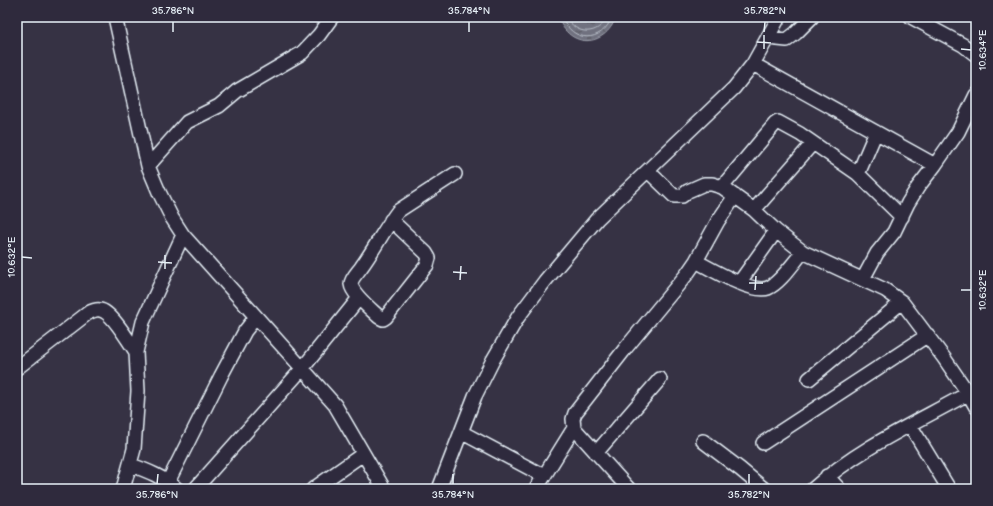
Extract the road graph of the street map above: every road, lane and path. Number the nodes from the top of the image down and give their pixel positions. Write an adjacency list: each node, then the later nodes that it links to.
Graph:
1 (115, 17): 13 (street)
2 (332, 17): 13 (street)
3 (778, 17): 6 (street)
4 (812, 17): 6 (street)
5 (911, 17): 7 (street)
6 (768, 38): 8 (street)
7 (976, 55)
8 (753, 64): 10 (street); 14 (street)
9 (976, 95): 12 (street)
10 (876, 132): 12 (street); 16 (street)
11 (813, 143): 16 (street); 17 (street); 19 (street)
12 (935, 165): 20 (street)
13 (148, 166): 23 (street)
14 (648, 171): 17 (street); 41 (street)
15 (455, 174): 21 (street)
16 (858, 174): 20 (street)
17 (722, 187): 18 (street)
18 (735, 196): 19 (street); 25 (street)
19 (754, 210): 22 (street)
20 (902, 218): 26 (street)
21 (391, 220): 28 (street); 28 (street)
22 (776, 231): 24 (street); 27 (street)
23 (183, 235): 30 (street); 32 (street)
24 (803, 252): 26 (street); 27 (street)
25 (696, 261): 27 (street); 40 (street)
26 (863, 279): 29 (street)
27 (739, 283)
28 (359, 298): 34 (street)
29 (902, 302): 31 (street); 36 (street)
30 (256, 317): 34 (street); 49 (street)
31 (928, 335): 37 (street); 43 (street)
32 (136, 352): 33 (street); 46 (street)
33 (17, 368)
34 (302, 369): 45 (street); 51 (street)
35 (660, 379): 44 (street)
36 (809, 379)
37 (972, 391): 38 (street); 39 (street)
38 (976, 407)
39 (910, 425): 48 (street); 60 (street)
40 (574, 428): 44 (street); 47 (street)
41 (461, 432): 47 (street); 54 (street)
42 (703, 441): 57 (street)
43 (763, 443)
44 (596, 453): 56 (street)
45 (363, 454): 52 (street); 53 (street)
46 (130, 465): 49 (street); 50 (street)
47 (544, 476): 55 (street)
48 (827, 476): 58 (street); 59 (street)
49 (173, 486)
50 (123, 489)
51 (195, 489)
52 (314, 489)
53 (384, 489)
54 (439, 489)
55 (536, 489)
56 (629, 489)
57 (764, 489)
58 (813, 489)
59 (839, 489)
60 (949, 489)

